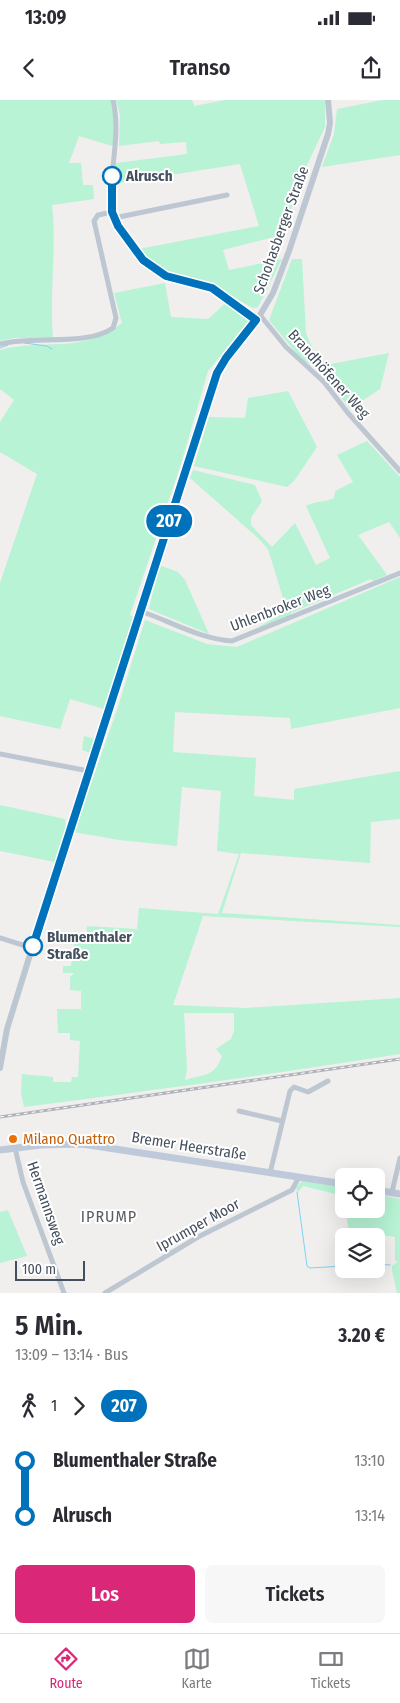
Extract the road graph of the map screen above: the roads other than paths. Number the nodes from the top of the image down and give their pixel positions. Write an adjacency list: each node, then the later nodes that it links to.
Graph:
1 (113, 100): 4 (street)
2 (328, 100): 5 (street, Schohasberger Straße)
3 (227, 195): 4 (street)
4 (113, 215): 5 (street, Brandhöfener Weg); 6 (street)
5 (258, 317): 7 (street, Brandhöfener Weg); 9 (street, Schohasberger Straße)
6 (0, 344)
7 (400, 471)
8 (400, 573): 9 (street, Uhlenbroker Weg)
9 (140, 612): 11 (street, Schohasberger Straße)
10 (0, 754): 11 (street)
11 (88, 772): 13 (street, Schohasberger Straße)
12 (0, 938): 13 (street)
13 (32, 948): 14 (street, Schohasberger Straße)
14 (2, 1042): 15 (street, Schohasberger Straße)
15 (0, 1068)
16 (328, 1081): 18 (street)
17 (239, 1111): 18 (street)
18 (282, 1121): 22 (street)
19 (15, 1148): 20 (main road, Bremer Heerstraße); 22 (main road, Bremer Heerstraße); 28 (street, Hermannsweg)
20 (0, 1150)
21 (400, 1158): 26 (street)
22 (270, 1173): 23 (main road, Bremer Heerstraße)
23 (299, 1177): 24 (main road, Bremer Heerstraße); 29 (street, Iprumper Moor)
24 (335, 1183)
25 (385, 1191): 26 (main road)
26 (392, 1192): 27 (main road)
27 (400, 1194)
28 (64, 1293)
29 (105, 1293)

